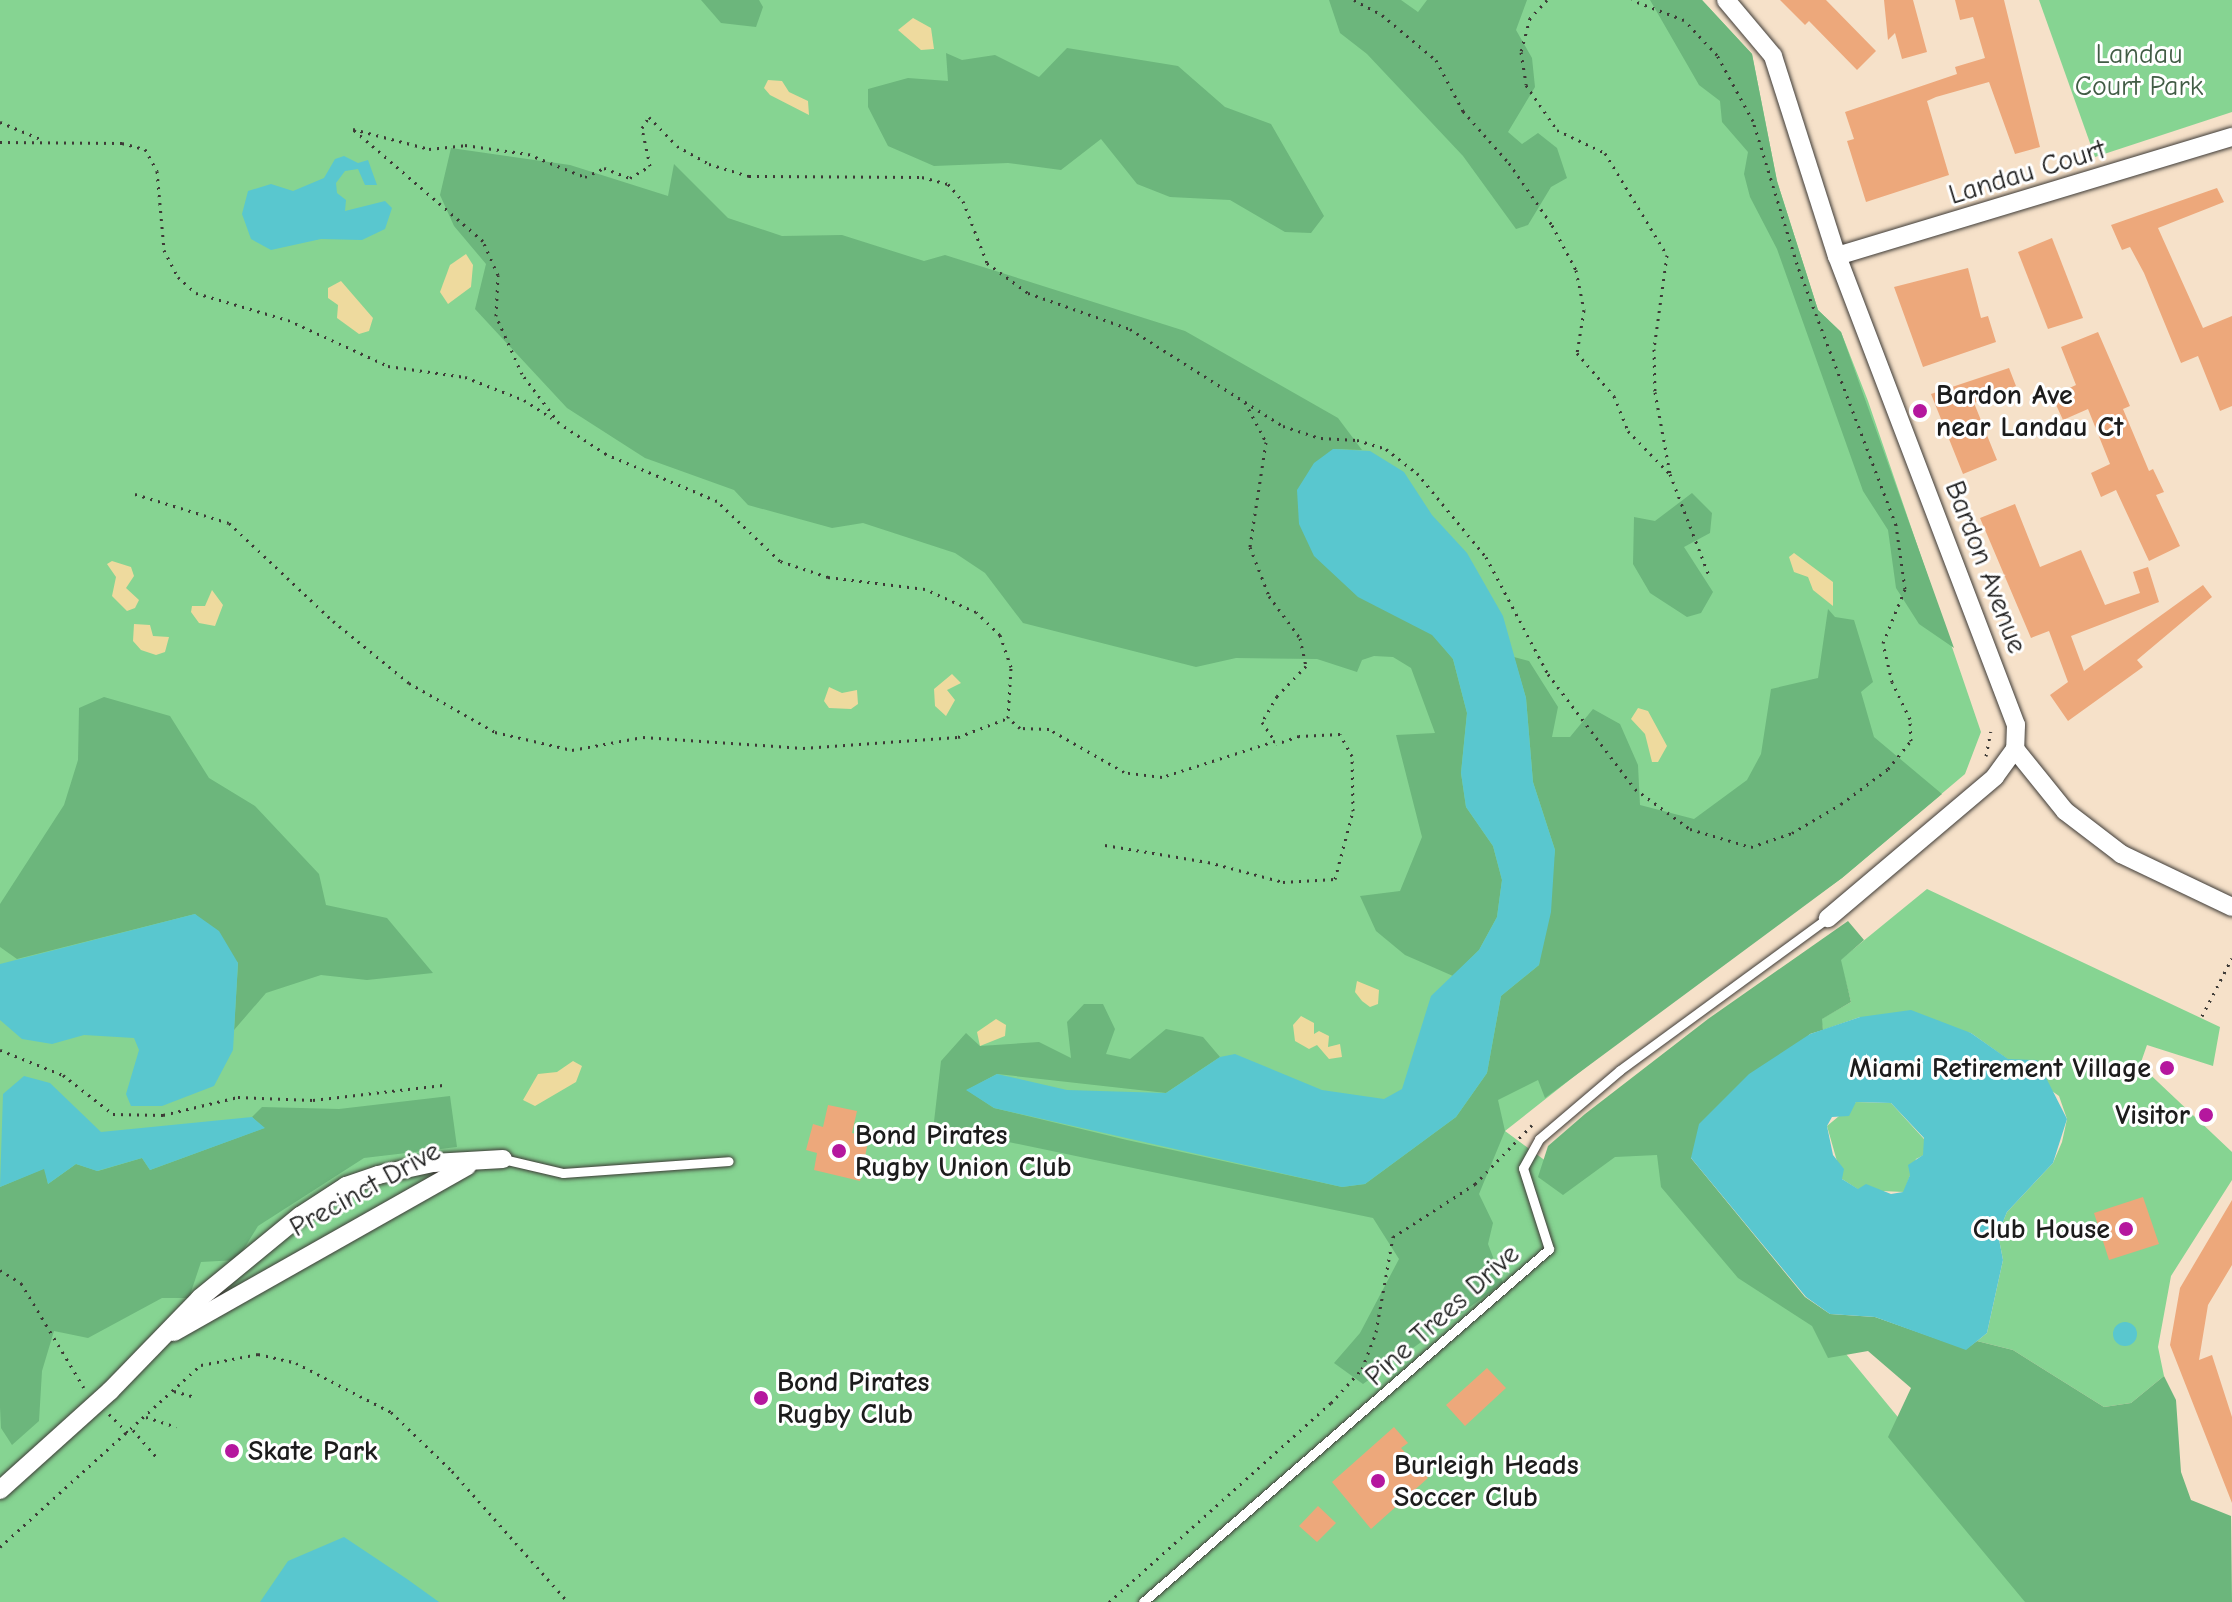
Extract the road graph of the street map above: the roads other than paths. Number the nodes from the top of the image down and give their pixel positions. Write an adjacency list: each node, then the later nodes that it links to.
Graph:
1 (1726, 0): 3 (street, Bardon Avenue)
2 (2232, 137): 3 (street, Landau Court)
3 (1837, 256): 4 (street, Bardon Avenue)
4 (2015, 749): 5 (street); 6 (street)
5 (2232, 907)
6 (1828, 918): 11 (lane, Pine Trees Drive)
7 (503, 1159): 8 (lane); 9 (street, Precinct Drive); 9 (street, Precinct Drive)
8 (729, 1161)
9 (164, 1337): 10 (street, Precinct Drive)
10 (0, 1490)
11 (1143, 1602)

